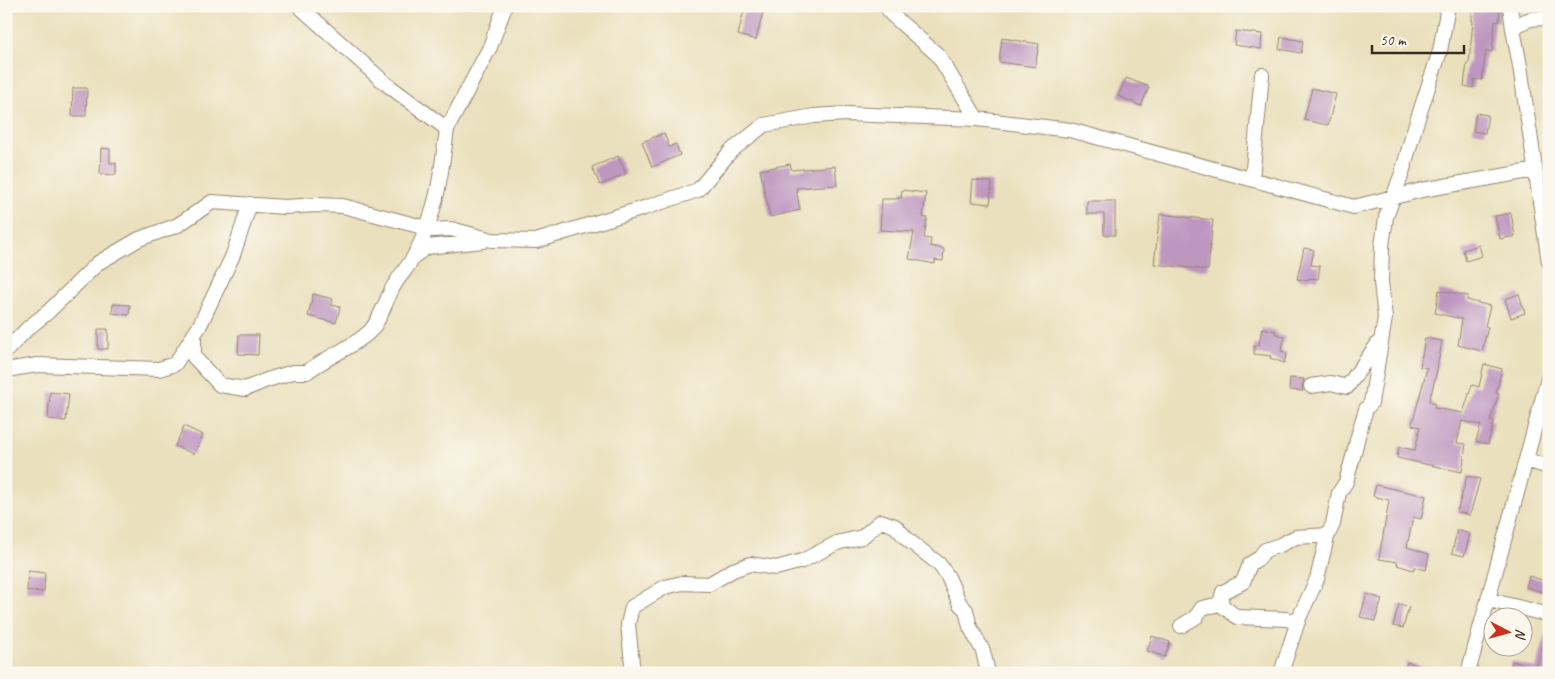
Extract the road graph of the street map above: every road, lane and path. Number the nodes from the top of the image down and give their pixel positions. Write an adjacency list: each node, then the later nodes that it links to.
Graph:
1 (299, 6): 10 (street)
2 (505, 6): 10 (street)
3 (886, 6): 9 (street)
4 (1448, 6): 13 (street)
5 (1510, 6): 7 (street)
6 (1549, 19): 7 (street)
7 (1512, 29): 11 (street)
8 (1262, 75): 12 (street)
9 (977, 118): 12 (street); 16 (street)
10 (447, 129): 15 (street)
11 (1535, 170): 13 (street); 18 (street)
12 (1252, 179): 13 (street)
13 (1391, 199): 20 (street)
14 (250, 204): 15 (street); 19 (street); 21 (street)
15 (431, 229): 16 (street); 17 (street)
16 (492, 240): 17 (street)
17 (414, 256): 19 (street)
18 (1549, 262)
19 (194, 335): 22 (street)
20 (1381, 340): 24 (street); 27 (street)
21 (6, 351)
22 (6, 370)
23 (1549, 375): 25 (street)
24 (1311, 386)
25 (1526, 460): 26 (street); 28 (street)
26 (1549, 466)
27 (1328, 535): 29 (street); 31 (street)
28 (1489, 600): 30 (street); 36 (street)
29 (1220, 604): 31 (street); 32 (street)
30 (1549, 614)
31 (1298, 622): 35 (street)
32 (1181, 626)
33 (633, 673): 34 (street)
34 (988, 673)
35 (1281, 673)
36 (1468, 673)

